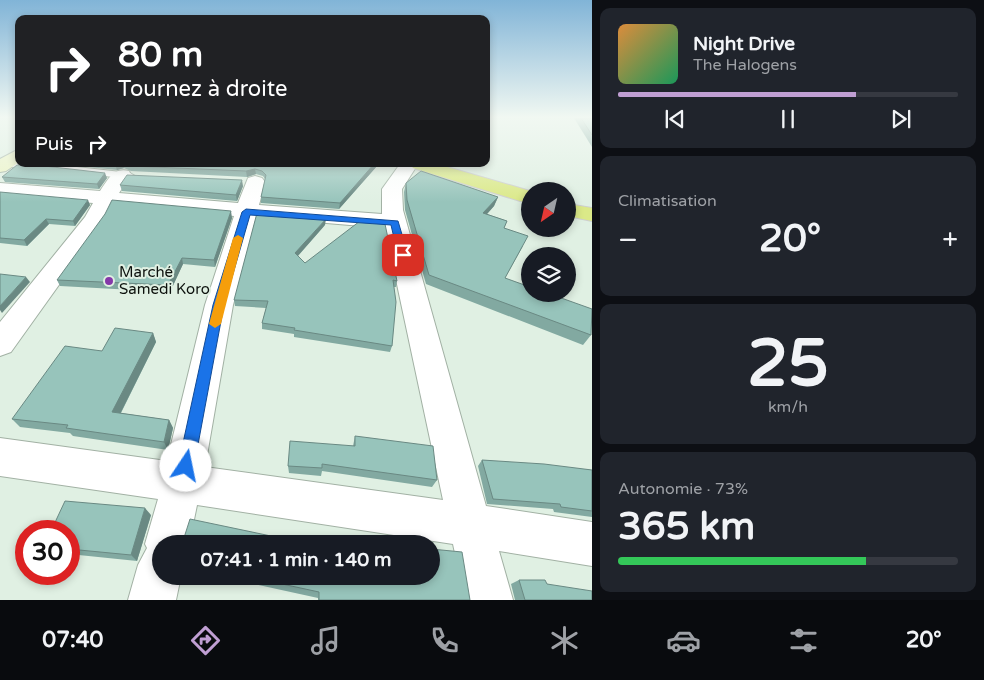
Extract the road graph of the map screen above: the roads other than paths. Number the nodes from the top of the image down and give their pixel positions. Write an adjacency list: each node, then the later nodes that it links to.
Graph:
1 (54, 167): 4 (lane)
2 (407, 167): 11 (street)
3 (429, 167): 7 (main road)
4 (130, 176): 8 (street)
5 (0, 190): 8 (street)
6 (249, 192): 8 (street); 11 (street); 14 (street)
7 (521, 195)
8 (106, 197): 12 (street)
9 (576, 212): 10 (main road)
10 (592, 215)
11 (395, 222): 15 (street)
12 (0, 344)
13 (0, 457): 14 (street)
14 (182, 484): 15 (street); 16 (street)
15 (472, 525): 17 (street); 20 (street)
16 (169, 535)
17 (592, 544)
18 (156, 585): 19 (street)
19 (152, 600)
20 (489, 600)

